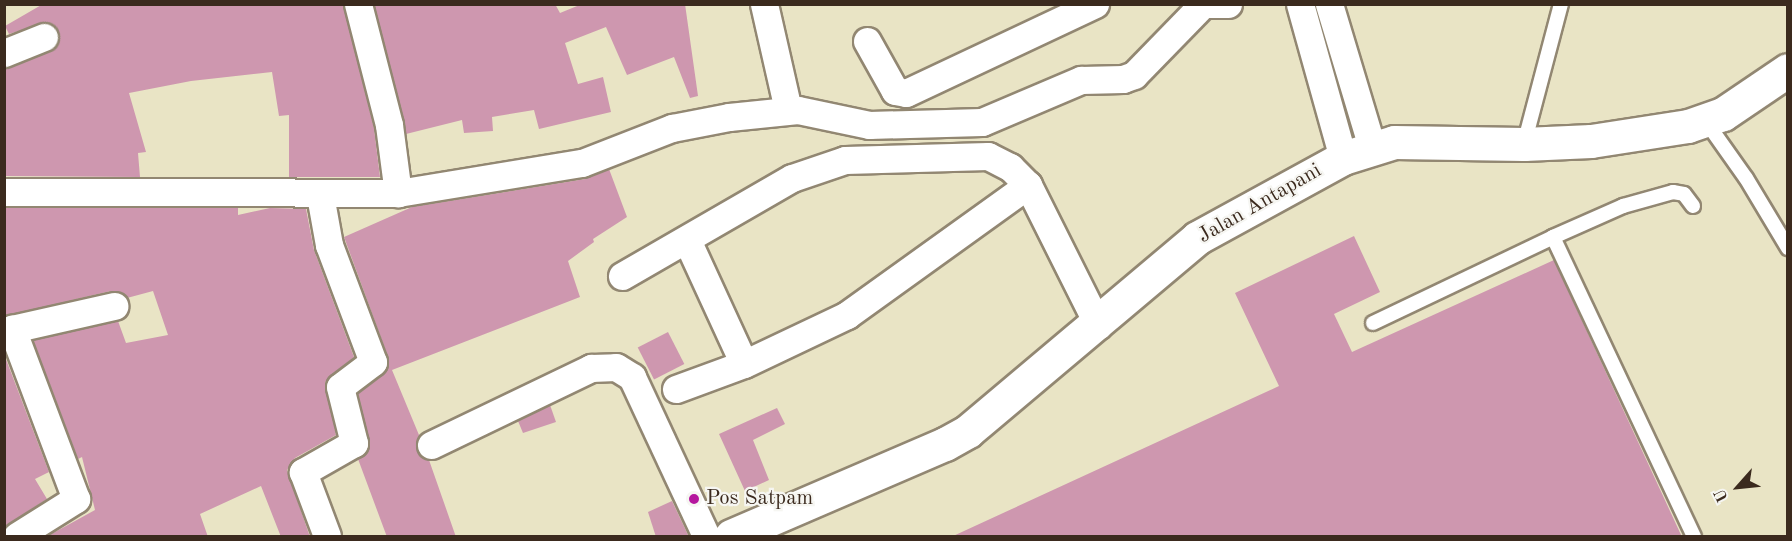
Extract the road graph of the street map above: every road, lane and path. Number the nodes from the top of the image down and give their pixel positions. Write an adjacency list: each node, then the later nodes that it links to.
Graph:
1 (358, 4): 19 (street)
2 (764, 4): 13 (street)
3 (1095, 4): 10 (street)
4 (1228, 4): 8 (street)
5 (1300, 4): 16 (street)
6 (1329, 4): 16 (street)
7 (1561, 4): 15 (lane)
8 (1199, 5): 13 (street)
9 (44, 37): 11 (street)
10 (867, 41)
11 (4, 53)
12 (1788, 70): 14 (street, Jalan Antapani)
13 (788, 110): 19 (street)
14 (1707, 123): 15 (street, Jalan Antapani); 24 (lane)
15 (1524, 144): 16 (street, Jalan Antapani)
16 (1358, 152): 28 (street, Jalan Antapani)
17 (1028, 185): 23 (street); 28 (street); 29 (street)
18 (4, 192): 20 (street)
19 (398, 193): 20 (street)
20 (320, 195): 33 (street)
21 (1693, 206): 22 (lane)
22 (1553, 237): 27 (lane); 36 (lane)
23 (687, 240): 25 (street); 29 (street)
24 (1788, 248)
25 (622, 276)
26 (114, 306): 32 (street)
27 (1373, 323)
28 (1098, 324): 35 (street, Jalan Antapani)
29 (744, 363): 30 (street)
30 (676, 389)
31 (431, 445): 34 (street)
32 (17, 537)
33 (327, 537)
34 (706, 537)
35 (731, 537)
36 (1694, 537)

